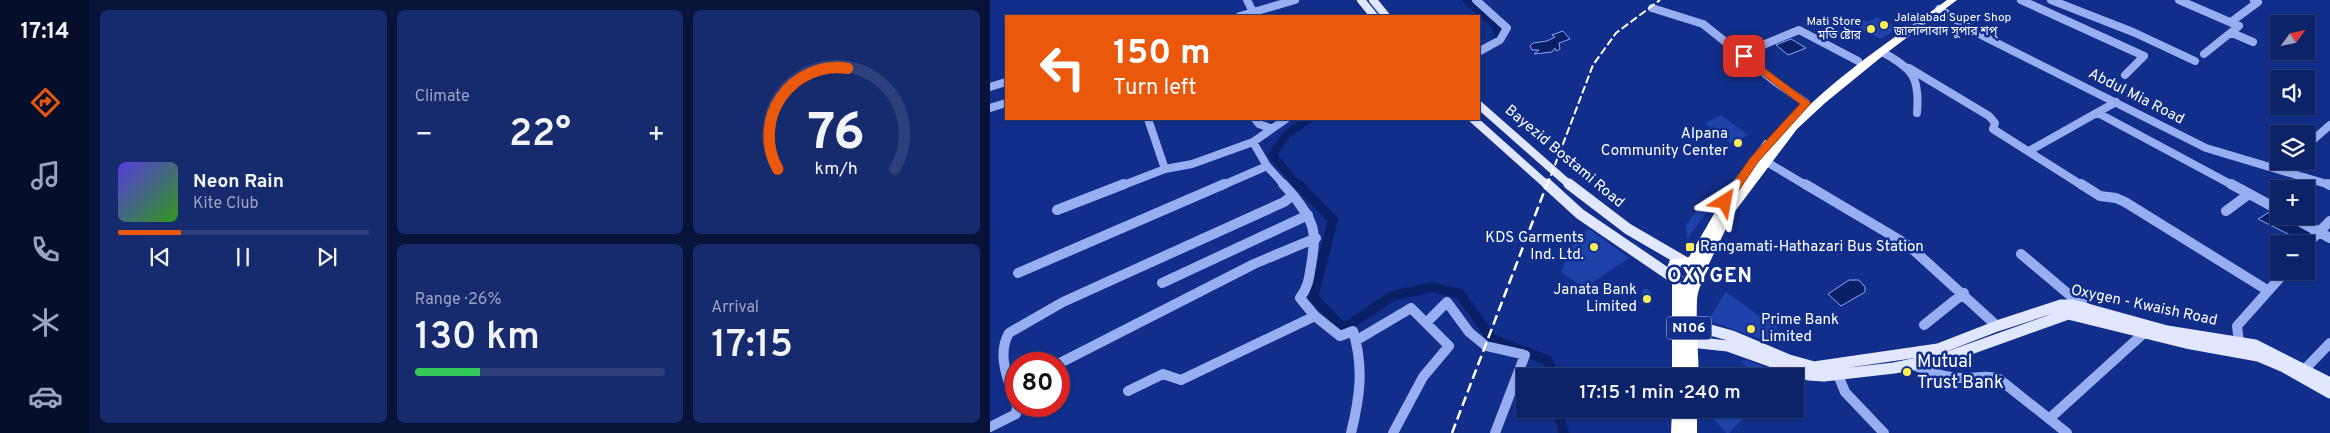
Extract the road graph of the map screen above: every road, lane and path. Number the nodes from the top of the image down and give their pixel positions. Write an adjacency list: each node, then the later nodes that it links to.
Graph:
1 (1247, 0): 13 (street)
2 (1295, 0): 13 (street)
3 (1361, 0): 14 (main road)
4 (1373, 0): 15 (main road)
5 (1476, 0): 19 (street)
6 (1953, 0): 11 (highway, N106)
7 (2021, 0): 26 (street)
8 (2052, 0): 24 (street)
9 (2179, 0): 16 (street)
10 (2258, 1): 16 (street)
11 (1941, 5): 20 (highway, N106); 23 (highway, N106); 29 (street, Abdul Mia Road)
12 (1652, 8): 21 (street)
13 (1254, 14)
14 (1373, 15)
15 (1385, 15)
16 (2231, 22): 17 (street)
17 (2232, 33): 18 (street); 22 (street)
18 (2253, 42)
19 (1480, 51)
20 (1882, 52): 25 (street); 45 (highway, N106)
21 (1740, 54): 23 (street); 31 (street)
22 (2204, 54)
23 (1858, 61): 31 (highway, N106)
24 (2195, 61)
25 (1909, 68): 34 (street); 44 (street)
26 (2125, 75)
27 (1005, 82): 28 (street)
28 (990, 87)
29 (2116, 102): 35 (street); 47 (street, Abdul Mia Road)
30 (1005, 103): 33 (street)
31 (1806, 103): 64 (highway, N106)
32 (1480, 106): 64 (main road, Bayezid Bostami Road)
33 (990, 108)
34 (1917, 113)
35 (2098, 113): 44 (street); 51 (street)
36 (1148, 120): 48 (street)
37 (1256, 120): 41 (street)
38 (1284, 120): 41 (street)
39 (1474, 120): 64 (main road, Bayezid Bostami Road)
40 (2330, 125): 42 (street)
41 (1270, 128): 43 (street)
42 (2315, 138)
43 (1253, 142): 46 (street); 48 (street)
44 (2029, 151): 68 (street)
45 (1765, 161): 64 (highway, N106); 69 (street)
46 (1267, 166): 52 (street); 65 (street)
47 (2270, 167)
48 (1166, 169): 54 (street)
49 (2279, 170): 50 (street, Abdul Mia Road)
50 (2330, 185)
51 (2249, 194): 53 (street); 55 (street)
52 (1292, 195): 56 (street); 82 (street)
53 (2270, 205)
54 (1057, 210)
55 (2226, 211)
56 (1308, 215): 61 (street); 67 (street)
57 (2330, 221): 59 (street)
58 (2306, 225): 59 (street)
59 (2319, 232): 60 (street); 62 (street)
60 (2315, 236)
61 (1316, 238): 71 (street); 81 (street)
62 (2330, 238)
63 (2021, 254): 70 (street)
64 (1687, 272): 73 (highway, N106); 84 (highway, N106)
65 (1018, 273)
66 (2277, 280): 68 (street)
67 (1162, 283)
68 (2267, 290): 79 (street)
69 (1964, 293): 74 (street); 75 (street)
70 (2096, 312): 75 (main road, Oxygen - Kwaish Road); 79 (main road, Oxygen - Kwaish Road)
71 (1315, 316): 77 (street); 89 (street)
72 (1426, 323): 77 (street); 97 (street); 98 (street)
73 (1689, 324): 75 (main road, Oxygen - Kwaish Road); 78 (highway, N106)
74 (1924, 325)
75 (1997, 326)
76 (2144, 333): 83 (main road, Oxygen - Kwaish Road); 90 (main road, Oxygen - Kwaish Road); 94 (street)
77 (1356, 340): 96 (street)
78 (1690, 342): 85 (highway, N106); 87 (main road, Oxygen - Kwaish Road)
79 (2239, 342): 86 (main road, Oxygen - Kwaish Road)
80 (2330, 343): 86 (street)
81 (1070, 358)
82 (1005, 360)
83 (1911, 364): 87 (main road, Oxygen - Kwaish Road); 94 (street)
84 (1680, 368)
85 (1691, 368)
86 (2305, 369): 88 (main road, Oxygen - Kwaish Road)
87 (1838, 375): 101 (street)
88 (2330, 383)
89 (1128, 391)
90 (2330, 393)
91 (1010, 417): 95 (street)
92 (1680, 418): 99 (highway)
93 (1690, 418): 100 (highway)
94 (2049, 418): 102 (street)
95 (990, 427)
96 (1351, 433)
97 (1393, 433)
98 (1495, 433)
99 (1679, 433)
100 (1689, 433)
101 (1884, 433)
102 (2067, 433)

